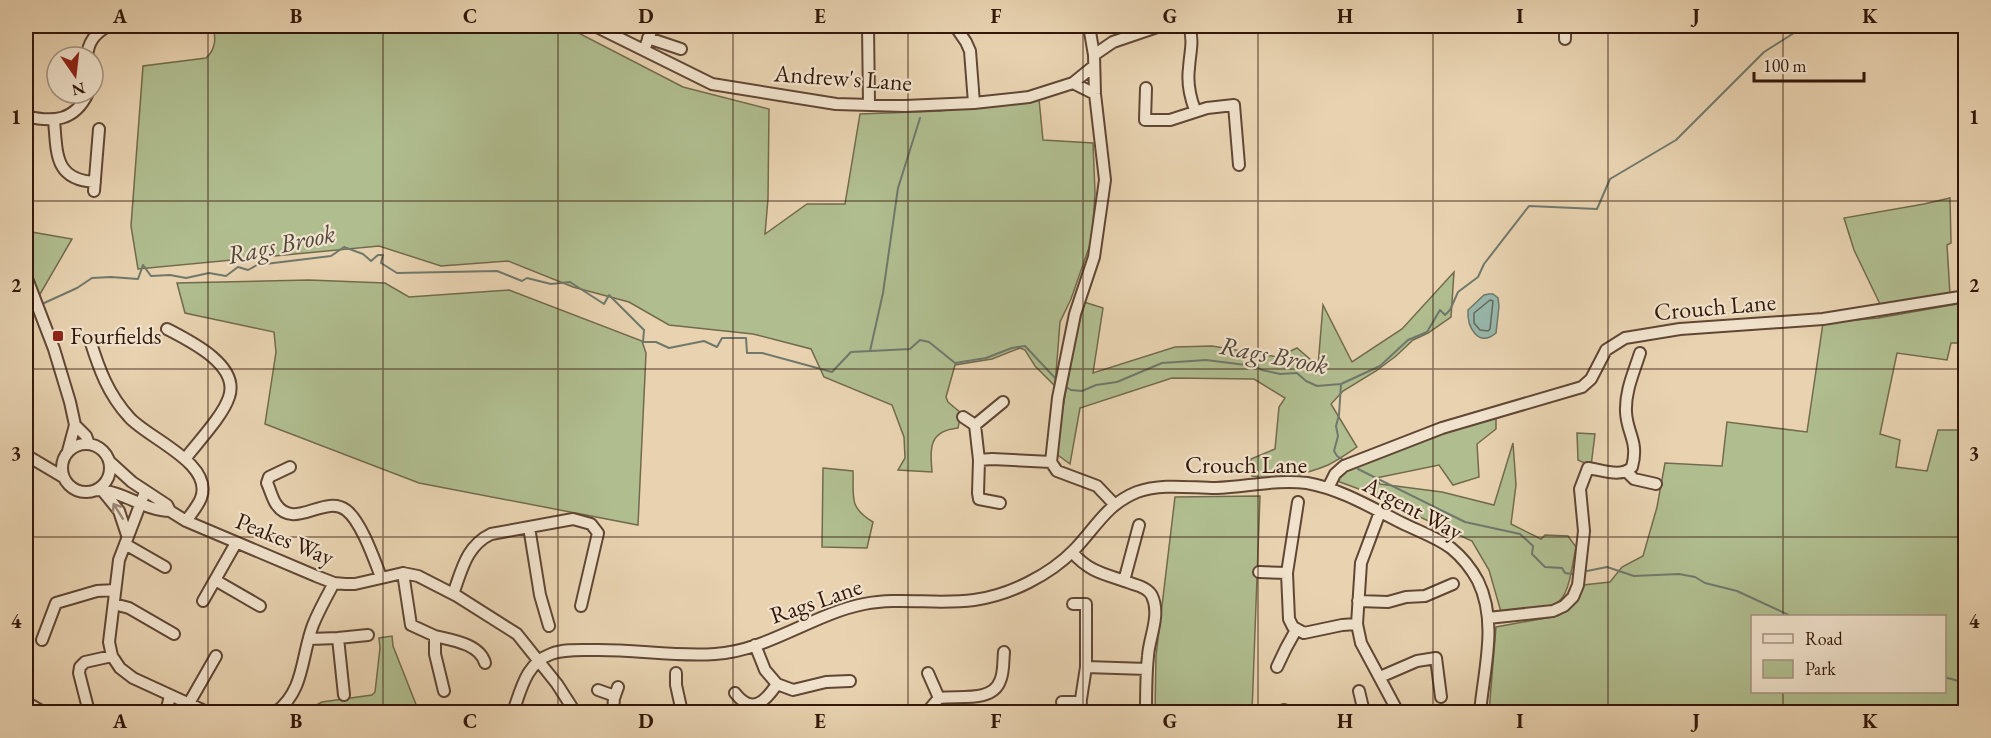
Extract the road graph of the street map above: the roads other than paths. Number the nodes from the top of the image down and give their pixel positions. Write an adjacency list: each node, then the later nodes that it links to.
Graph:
1 (108, 26): 13 (street)
2 (595, 26): 15 (street, Andrew's Lane)
3 (653, 26): 10 (street)
4 (868, 26): 21 (street)
5 (955, 26): 20 (street)
6 (1160, 26): 12 (street, Andrew's Lane)
7 (1189, 26): 23 (street)
8 (1564, 26): 11 (street)
9 (1089, 30): 12 (street); 16 (street)
10 (648, 38): 14 (street); 15 (street)
11 (1565, 39)
12 (1113, 42): 16 (street, Andrew's Lane)
13 (89, 45)
14 (681, 49)
15 (644, 51): 21 (street, Andrew's Lane)
16 (1094, 61): 17 (street, Andrew's Lane); 19 (street)
17 (1073, 83): 19 (street); 20 (street, Andrew's Lane)
18 (1146, 88): 23 (street)
19 (1095, 94): 43 (street)
20 (974, 103): 21 (street, Andrew's Lane)
21 (869, 104)
22 (80, 105): 25 (street)
23 (1195, 110): 27 (street)
24 (26, 116): 25 (street)
25 (54, 120): 26 (street)
26 (99, 129)
27 (1239, 165)
28 (26, 276): 35 (street)
29 (1965, 296): 49 (street, Crouch Lane)
30 (167, 329): 40 (street)
31 (90, 340): 40 (street)
32 (1640, 353): 46 (street)
33 (1003, 402): 36 (street)
34 (963, 417): 36 (street)
35 (75, 425): 37 (street); 39 (street)
36 (975, 425): 41 (street)
37 (89, 444): 39 (street); 42 (street)
38 (26, 455): 44 (street)
39 (66, 455): 44 (street); 47 (street)
40 (185, 459): 58 (street)
41 (979, 460): 43 (street); 54 (street)
42 (110, 462): 50 (street); 51 (street, Peakes Way)
43 (1051, 462): 55 (street)
44 (45, 465): 47 (street)
45 (290, 467): 68 (street)
46 (1627, 472): 48 (street); 81 (street)
47 (63, 477): 50 (street)
48 (1656, 484)
49 (1328, 488): 55 (street, Crouch Lane); 57 (street, Argent Way)
50 (100, 490): 53 (street, Peakes Way); 61 (street, one-way to 50)
51 (145, 492): 53 (street); 56 (street, Peakes Way)
52 (1298, 502): 67 (street)
53 (142, 503): 56 (street, Peakes Way); 61 (street)
54 (1000, 503)
55 (1115, 505): 63 (street, Rags Lane)
56 (170, 511): 58 (street, Peakes Way)
57 (1380, 512): 76 (street); 81 (street, Argent Way)
58 (186, 521): 62 (street, Peakes Way)
59 (1138, 525): 70 (street)
60 (529, 527): 74 (street); 80 (street); 83 (street)
61 (126, 539): 64 (street); 73 (street)
62 (236, 543): 69 (street); 71 (street, Peakes Way)
63 (1072, 552): 70 (street); 91 (street, Rags Lane)
64 (165, 567)
65 (1259, 572): 67 (street)
66 (403, 573): 68 (street, Peakes Way); 74 (street, Peakes Way); 87 (street)
67 (1287, 573): 84 (street)
68 (381, 577): 71 (street, Peakes Way)
69 (215, 580): 75 (street); 79 (street)
70 (1124, 581): 99 (street)
71 (334, 583): 89 (street)
72 (1453, 584): 76 (street)
73 (115, 590): 77 (street); 90 (street)
74 (453, 594): 95 (street, Peakes Way)
75 (203, 601)
76 (1358, 601): 82 (street)
77 (114, 604): 85 (street); 93 (street)
78 (1073, 604): 97 (street)
79 (260, 606)
80 (581, 606)
81 (1488, 618): 130 (street, Argent Way)
82 (1357, 624): 84 (street); 102 (street)
83 (549, 626)
84 (1296, 630): 98 (street)
85 (174, 634)
86 (368, 635): 88 (street)
87 (435, 636): 96 (street); 106 (street)
88 (338, 638): 89 (street); 109 (street)
89 (309, 639): 121 (street)
90 (42, 640)
91 (755, 645): 95 (street, Rags Lane); 104 (street)
92 (1004, 652): 112 (street)
93 (112, 656): 110 (street); 118 (street)
94 (216, 656): 115 (street)
95 (537, 661): 122 (street); 123 (street, Peakes Way)
96 (485, 663)
97 (1086, 666): 99 (street); 116 (street)
98 (1277, 667)
99 (1147, 669): 127 (street)
100 (676, 673): 125 (street)
101 (928, 673): 112 (street)
102 (1380, 677): 111 (street); 129 (street)
103 (850, 681): 104 (street)
104 (777, 684): 108 (street)
105 (598, 690): 124 (street)
106 (444, 691)
107 (1359, 691): 128 (street)
108 (735, 693)
109 (344, 695)
110 (170, 696): 115 (street); 119 (street)
111 (1442, 697)
112 (939, 698): 126 (street)
113 (26, 702): 117 (street)
114 (1062, 702): 116 (street)
115 (188, 705): 120 (street)
116 (1080, 707)
117 (43, 712)
118 (89, 712)
119 (166, 712)
120 (207, 712)
121 (276, 712)
122 (513, 712)
123 (575, 712)
124 (613, 712)
125 (681, 712)
126 (927, 712)
127 (1146, 712)
128 (1364, 712)
129 (1398, 712)
130 (1480, 712)

